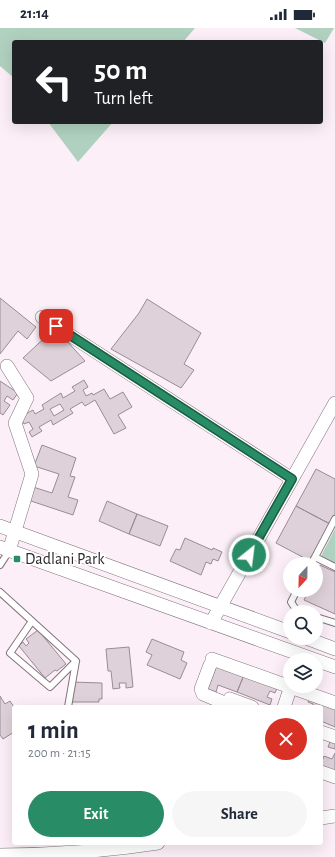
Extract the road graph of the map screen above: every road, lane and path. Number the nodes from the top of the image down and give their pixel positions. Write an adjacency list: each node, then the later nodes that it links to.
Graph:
1 (42, 317): 4 (street)
2 (7, 366): 7 (street)
3 (335, 403): 4 (street)
4 (292, 479): 14 (street)
5 (335, 519): 9 (lane)
6 (0, 526): 7 (street)
7 (15, 532): 8 (street); 14 (street)
8 (4, 549): 11 (lane); 17 (street)
9 (315, 557)
10 (323, 561): 12 (lane)
11 (0, 564)
12 (335, 567)
13 (0, 592): 16 (lane)
14 (221, 606): 17 (street); 19 (street)
15 (323, 620): 18 (lane)
16 (32, 621): 23 (lane); 23 (lane)
17 (211, 624): 22 (street)
18 (335, 624)
19 (283, 629)
20 (323, 645): 21 (street)
21 (335, 649)
22 (289, 653)
23 (76, 661): 30 (lane)
24 (323, 664): 25 (street)
25 (335, 667)
26 (283, 684): 31 (street)
27 (289, 693): 33 (street)
28 (309, 693): 29 (street)
29 (335, 703)
30 (68, 705)
31 (227, 705): 32 (street)
32 (246, 705)
33 (285, 705)
34 (323, 733): 35 (street)
35 (335, 737)
36 (323, 773): 37 (street)
37 (335, 777)
38 (335, 816): 39 (street)
39 (323, 818)
40 (144, 845): 41 (street)
41 (74, 848): 42 (street)
42 (0, 855)

